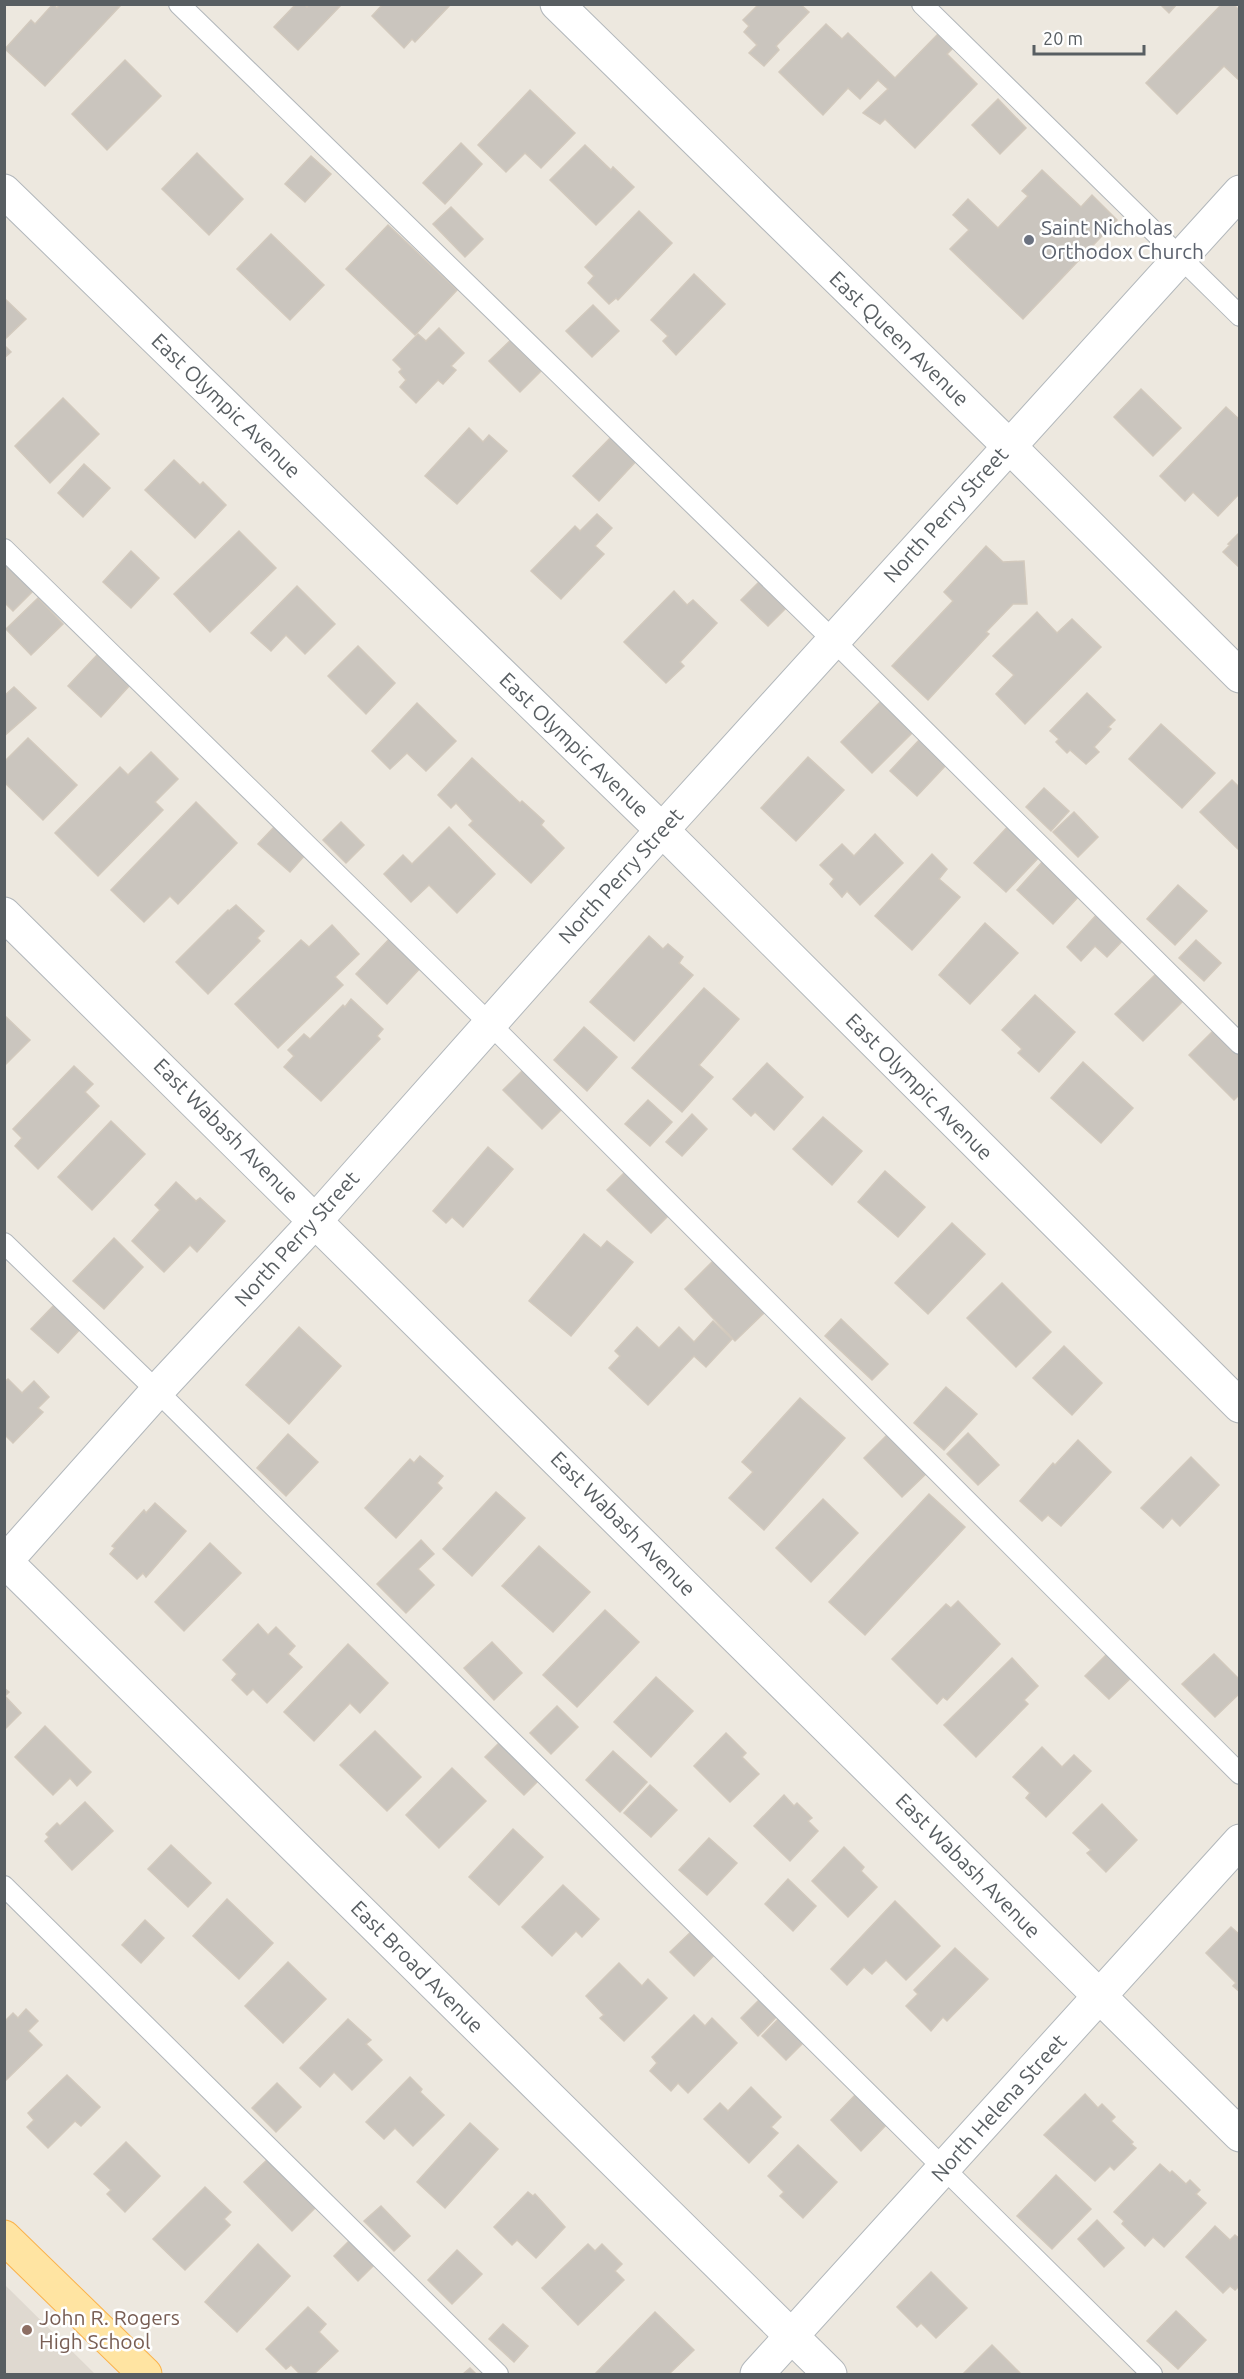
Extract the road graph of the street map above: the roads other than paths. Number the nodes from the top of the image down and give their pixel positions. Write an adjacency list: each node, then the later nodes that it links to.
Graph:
1 (179, 4): 10 (lane)
2 (557, 4): 8 (street, East Queen Avenue)
3 (922, 4): 6 (lane)
4 (4, 191): 12 (street, East Olympic Avenue)
5 (1239, 192): 6 (street, North Perry Street)
6 (1180, 257): 7 (lane); 8 (street, North Perry Street)
7 (1239, 315)
8 (1008, 446): 10 (street, North Perry Street); 11 (street, East Queen Avenue)
9 (4, 549): 14 (lane)
10 (834, 640): 12 (street, North Perry Street); 15 (lane)
11 (1239, 676)
12 (662, 830): 14 (street, North Perry Street); 19 (street, East Olympic Avenue)
13 (4, 914): 16 (street, East Wabash Avenue)
14 (490, 1024): 16 (street, North Perry Street); 21 (lane)
15 (1239, 1044)
16 (316, 1220): 18 (street, North Perry Street); 24 (street, East Wabash Avenue)
17 (4, 1243): 18 (lane)
18 (157, 1391): 20 (street, North Perry Street); 26 (lane)
19 (1239, 1406)
20 (5, 1561): 28 (street, East Broad Avenue)
21 (1239, 1774)
22 (1239, 1841): 24 (street, North Helena Street)
23 (4, 1886): 30 (lane)
24 (1100, 1997): 25 (street, East Wabash Avenue); 26 (street, North Helena Street)
25 (1239, 2135)
26 (944, 2169): 28 (street, North Helena Street); 33 (lane)
27 (4, 2237): 29 (main road)
28 (792, 2337): 31 (street, North Helena Street); 32 (street, East Broad Avenue)
29 (145, 2374)
30 (498, 2374)
31 (757, 2374)
32 (830, 2374)
33 (1152, 2374)

